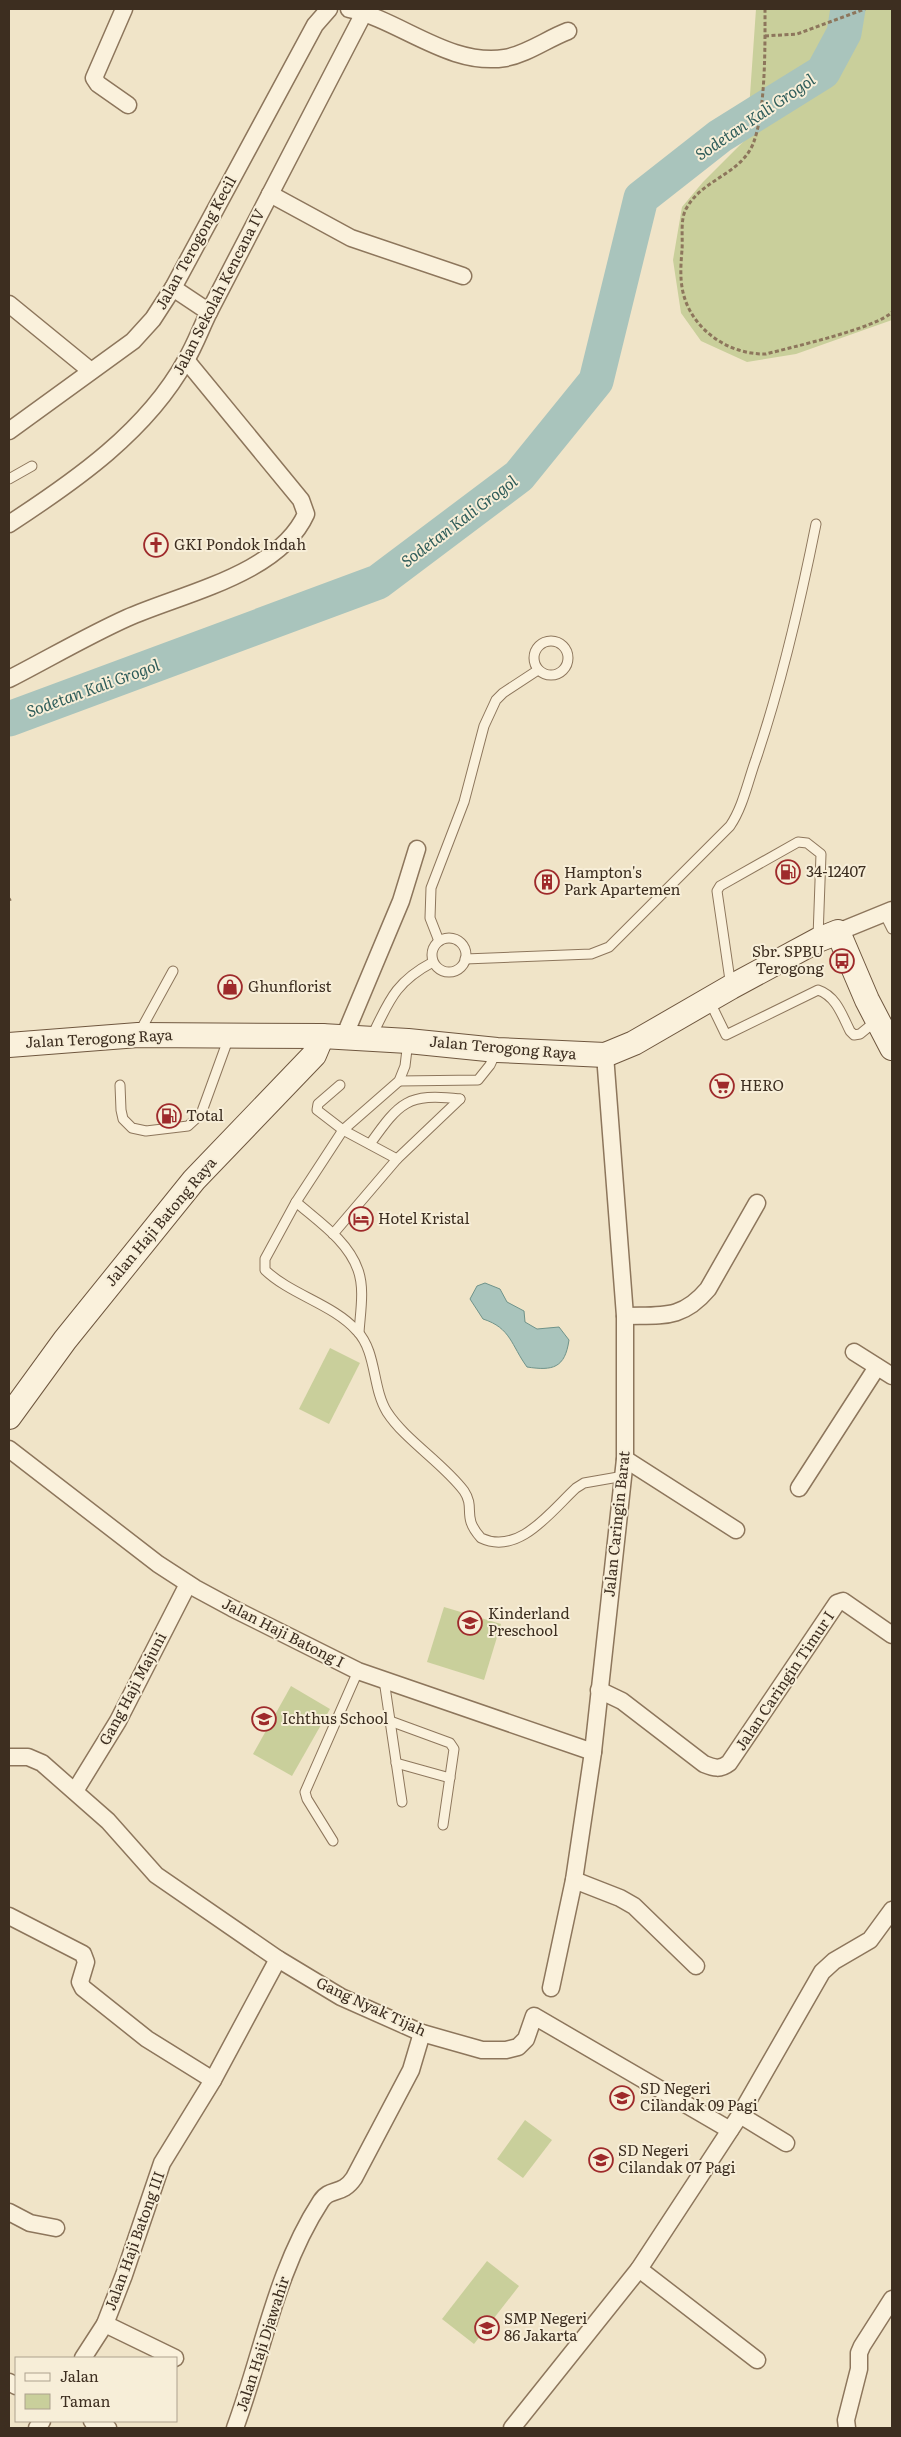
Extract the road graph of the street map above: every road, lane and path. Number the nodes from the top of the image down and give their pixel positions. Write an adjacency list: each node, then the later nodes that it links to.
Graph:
1 (124, 9): 8 (street)
2 (765, 9): 7 (path)
3 (865, 9): 7 (path)
4 (360, 10): 6 (street); 9 (street, Jalan Sekolah Kencana IV)
5 (320, 12): 11 (street, Jalan Terogong Kecil)
6 (568, 31)
7 (765, 36): 14 (path)
8 (128, 105)
9 (270, 194): 10 (street); 13 (street, Jalan Sekolah Kencana IV)
10 (463, 276)
11 (173, 288): 13 (street); 16 (street, Jalan Terogong Kecil)
12 (9, 304): 16 (street)
13 (209, 312): 15 (street, Jalan Sekolah Kencana IV)
14 (892, 312)
15 (186, 360): 20 (street, Jalan Sekolah Kencana IV); 23 (street)
16 (91, 371): 17 (street, Jalan Terogong Kecil)
17 (9, 431)
18 (32, 466): 19 (lane)
19 (9, 479)
20 (9, 524)
21 (816, 524): 29 (lane)
22 (538, 670): 28 (lane)
23 (9, 679)
24 (417, 849): 37 (street)
25 (888, 912): 26 (lane); 27 (street)
26 (892, 929)
27 (828, 936): 32 (street, Jalan Terogong Raya); 32 (lane); 34 (street)
28 (439, 941): 29 (lane); 30 (lane)
29 (465, 959): 30 (lane)
30 (433, 962): 38 (lane)
31 (173, 971): 36 (lane)
32 (731, 987): 33 (street, Jalan Terogong Raya)
33 (708, 1000): 34 (lane); 43 (street, Jalan Terogong Raya)
34 (878, 1020): 41 (street)
35 (230, 1034): 36 (street, Jalan Terogong Raya); 37 (street, Jalan Terogong Raya); 45 (lane)
36 (138, 1035): 40 (street, Jalan Terogong Raya)
37 (333, 1036): 38 (street, Jalan Terogong Raya); 58 (street, Jalan Haji Batong Raya)
38 (371, 1038): 39 (street, Jalan Terogong Raya)
39 (408, 1041): 42 (street, Jalan Terogong Raya); 44 (lane)
40 (9, 1045)
41 (892, 1048)
42 (498, 1050): 43 (street, Jalan Terogong Raya); 44 (lane)
43 (605, 1055): 53 (street, Jalan Caringin Barat)
44 (399, 1081): 47 (lane)
45 (120, 1085)
46 (340, 1085): 47 (lane)
47 (343, 1130): 48 (lane); 50 (lane)
48 (370, 1144): 49 (lane); 49 (lane)
49 (397, 1159): 52 (lane)
50 (296, 1202): 52 (lane); 54 (lane)
51 (757, 1203): 53 (street)
52 (333, 1234): 54 (lane)
53 (625, 1316): 60 (street, Jalan Caringin Barat)
54 (359, 1333): 61 (lane)
55 (854, 1352): 56 (street)
56 (877, 1366): 57 (street); 62 (street)
57 (892, 1376)
58 (9, 1417)
59 (9, 1449): 64 (street, Jalan Haji Batong I)
60 (625, 1459): 61 (street, Jalan Caringin Barat); 63 (street)
61 (624, 1476): 68 (street, Jalan Caringin Barat)
62 (799, 1488)
63 (736, 1530)
64 (188, 1584): 66 (street, Jalan Haji Batong I); 74 (street, Gang Haji Majuni)
65 (892, 1635): 68 (street, Jalan Caringin Timur I)
66 (358, 1671): 67 (street, Jalan Haji Batong I); 77 (lane)
67 (389, 1681): 69 (lane); 70 (street, Jalan Haji Batong I)
68 (599, 1690): 70 (street, Jalan Caringin Barat)
69 (390, 1721): 72 (lane); 73 (lane)
70 (593, 1752): 78 (street, Jalan Caringin Barat)
71 (9, 1758): 74 (street, Gang Nyak Tijah)
72 (396, 1763): 73 (lane); 75 (lane)
73 (450, 1778): 76 (lane)
74 (75, 1791): 81 (street, Gang Nyak Tijah)
75 (402, 1802)
76 (443, 1825)
77 (332, 1841)
78 (574, 1880): 82 (street); 83 (street, Jalan Caringin Barat)
79 (892, 1910): 86 (street)
80 (9, 1916): 85 (street)
81 (278, 1959): 84 (street, Gang Nyak Tijah); 85 (street, Jalan Haji Batong III)
82 (696, 1966)
83 (551, 1988)
84 (422, 2033): 87 (street, Gang Nyak Tijah); 99 (street, Jalan Haji Djawahir)
85 (213, 2080): 93 (street, Jalan Haji Batong III)
86 (740, 2115): 87 (street); 88 (street)
87 (730, 2130): 91 (street)
88 (786, 2143)
89 (9, 2212): 90 (street)
90 (56, 2228)
91 (639, 2269): 96 (street); 100 (street)
92 (892, 2299): 101 (street)
93 (104, 2324): 94 (street, Jalan Haji Batong III); 95 (street)
94 (83, 2357)
95 (172, 2357)
96 (757, 2360)
97 (94, 2422): 98 (street)
98 (108, 2428)
99 (235, 2428)
100 (512, 2428)
101 (847, 2428)

